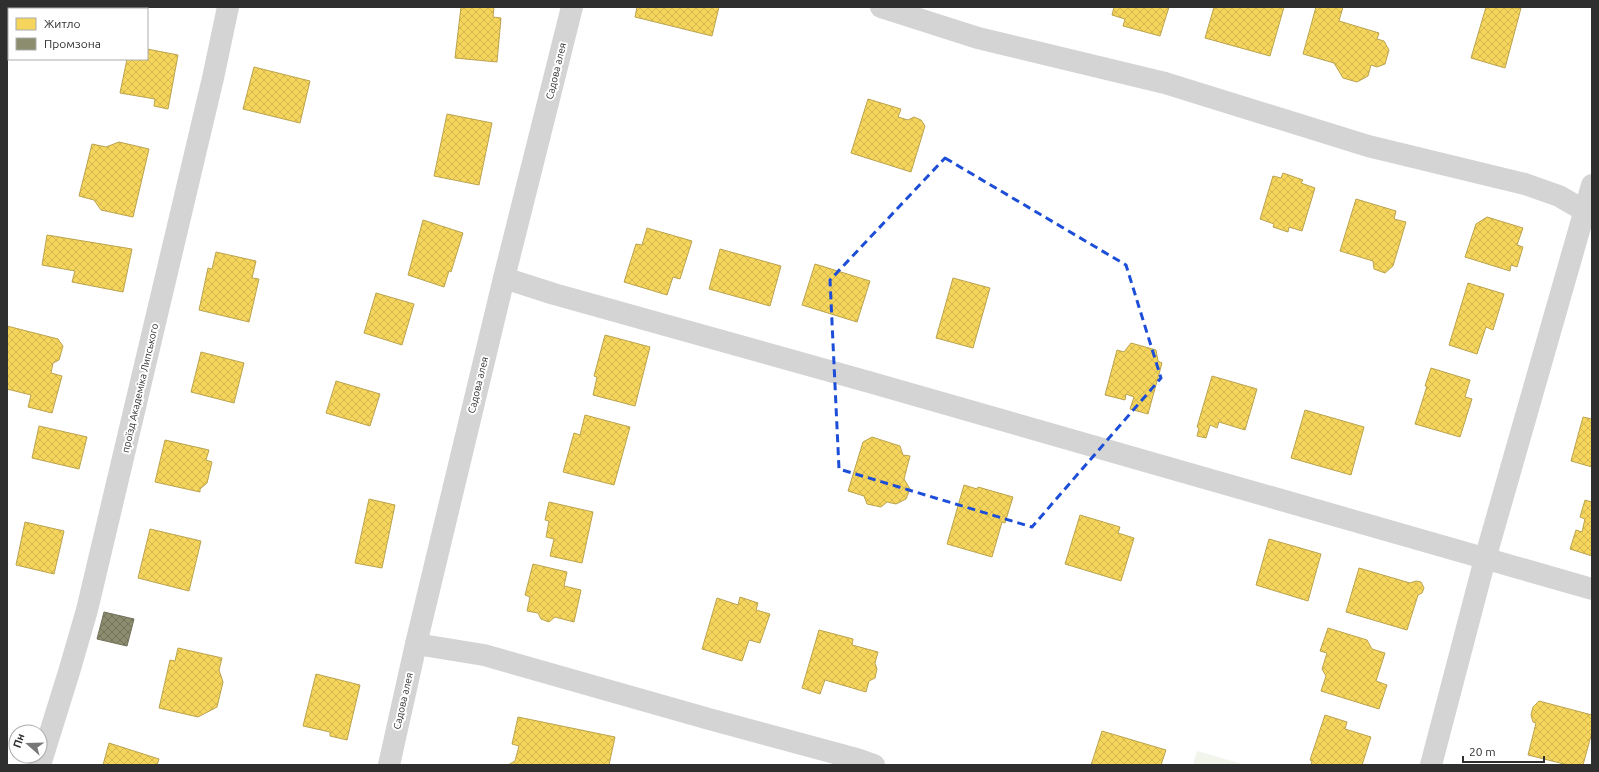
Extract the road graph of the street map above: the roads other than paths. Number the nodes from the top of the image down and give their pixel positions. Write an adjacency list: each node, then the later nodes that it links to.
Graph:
1 (228, 7): 10 (street, проїзд Академіка Липського)
2 (572, 7): 6 (street, Садова алея)
3 (881, 7): 5 (street)
4 (1592, 185): 5 (street)
5 (1585, 211): 7 (street)
6 (504, 278): 7 (street); 9 (street, Садова алея)
7 (1485, 559): 8 (street); 13 (street)
8 (1592, 589)
9 (416, 644): 11 (street, Садова алея); 12 (street)
10 (40, 765)
11 (389, 765)
12 (874, 765)
13 (1431, 765)

